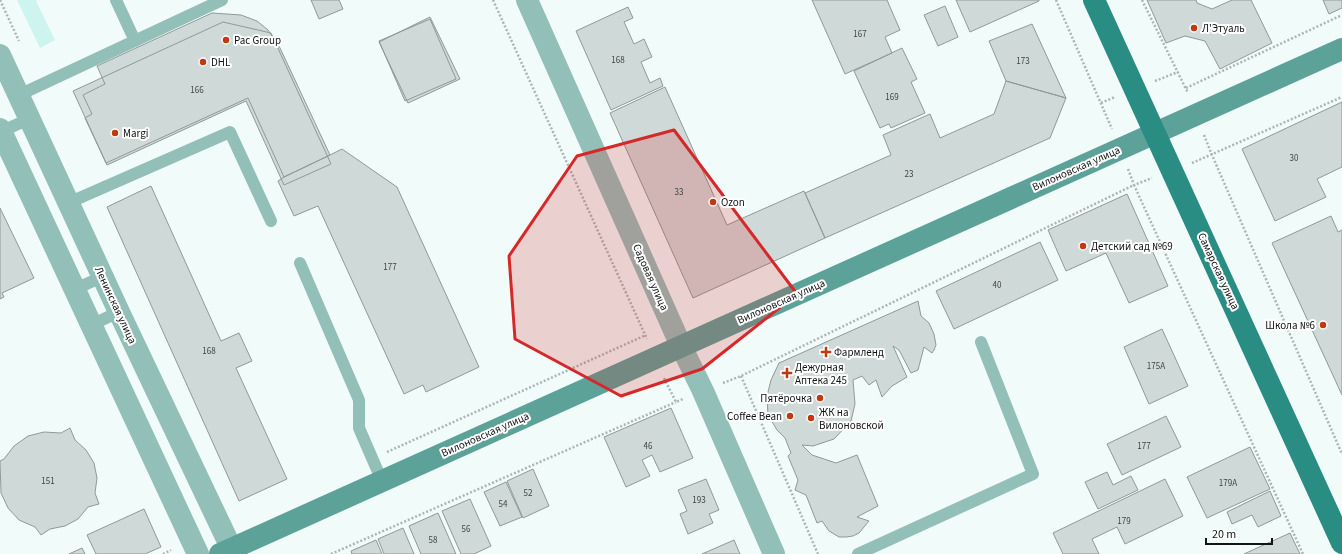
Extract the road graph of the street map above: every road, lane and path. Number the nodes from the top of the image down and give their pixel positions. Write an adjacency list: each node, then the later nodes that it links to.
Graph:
1 (116, 0): 8 (lane)
2 (222, 0): 8 (lane)
3 (527, 0): 29 (street, Садовая улица)
4 (1056, 0): 16 (path)
5 (1094, 0): 15 (main road, Самарская улица)
6 (1142, 0): 7 (path)
7 (1342, 15)
8 (135, 41): 11 (lane)
9 (1342, 49): 15 (main road, Вилоновская улица)
10 (0, 55): 11 (street, Ленинская улица)
11 (19, 95): 13 (street, Ленинская улица)
12 (1342, 97): 17 (path)
13 (29, 119): 14 (lane); 20 (street, Ленинская улица)
14 (0, 131): 24 (street)
15 (1154, 133): 16 (main road, Вилоновская улица); 18 (main road, Самарская улица)
16 (1120, 149): 19 (path); 29 (main road, Вилоновская улица)
17 (1212, 155): 18 (path); 31 (path)
18 (1172, 171): 19 (path); 34 (main road, Самарская улица)
19 (1134, 185): 40 (path); 42 (path)
20 (68, 203): 21 (lane); 23 (street, Ленинская улица)
21 (271, 221)
22 (300, 263): 32 (lane)
23 (102, 277): 24 (lane); 25 (street, Ленинская улица)
24 (75, 289): 26 (street)
25 (119, 312): 26 (lane); 36 (street, Ленинская улица)
26 (92, 325): 35 (street)
27 (646, 335): 32 (path)
28 (981, 342): 41 (lane)
29 (681, 346): 33 (main road, Вилоновская улица); 39 (street, Садовая улица)
30 (676, 402): 38 (path)
31 (1342, 454)
32 (372, 459): 33 (lane)
33 (382, 481): 36 (main road, Вилоновская улица)
34 (1342, 543)
35 (194, 547): 37 (path)
36 (229, 552)
37 (163, 554)
38 (332, 554)
39 (774, 554)
40 (818, 554)
41 (858, 554)
42 (1303, 554)

